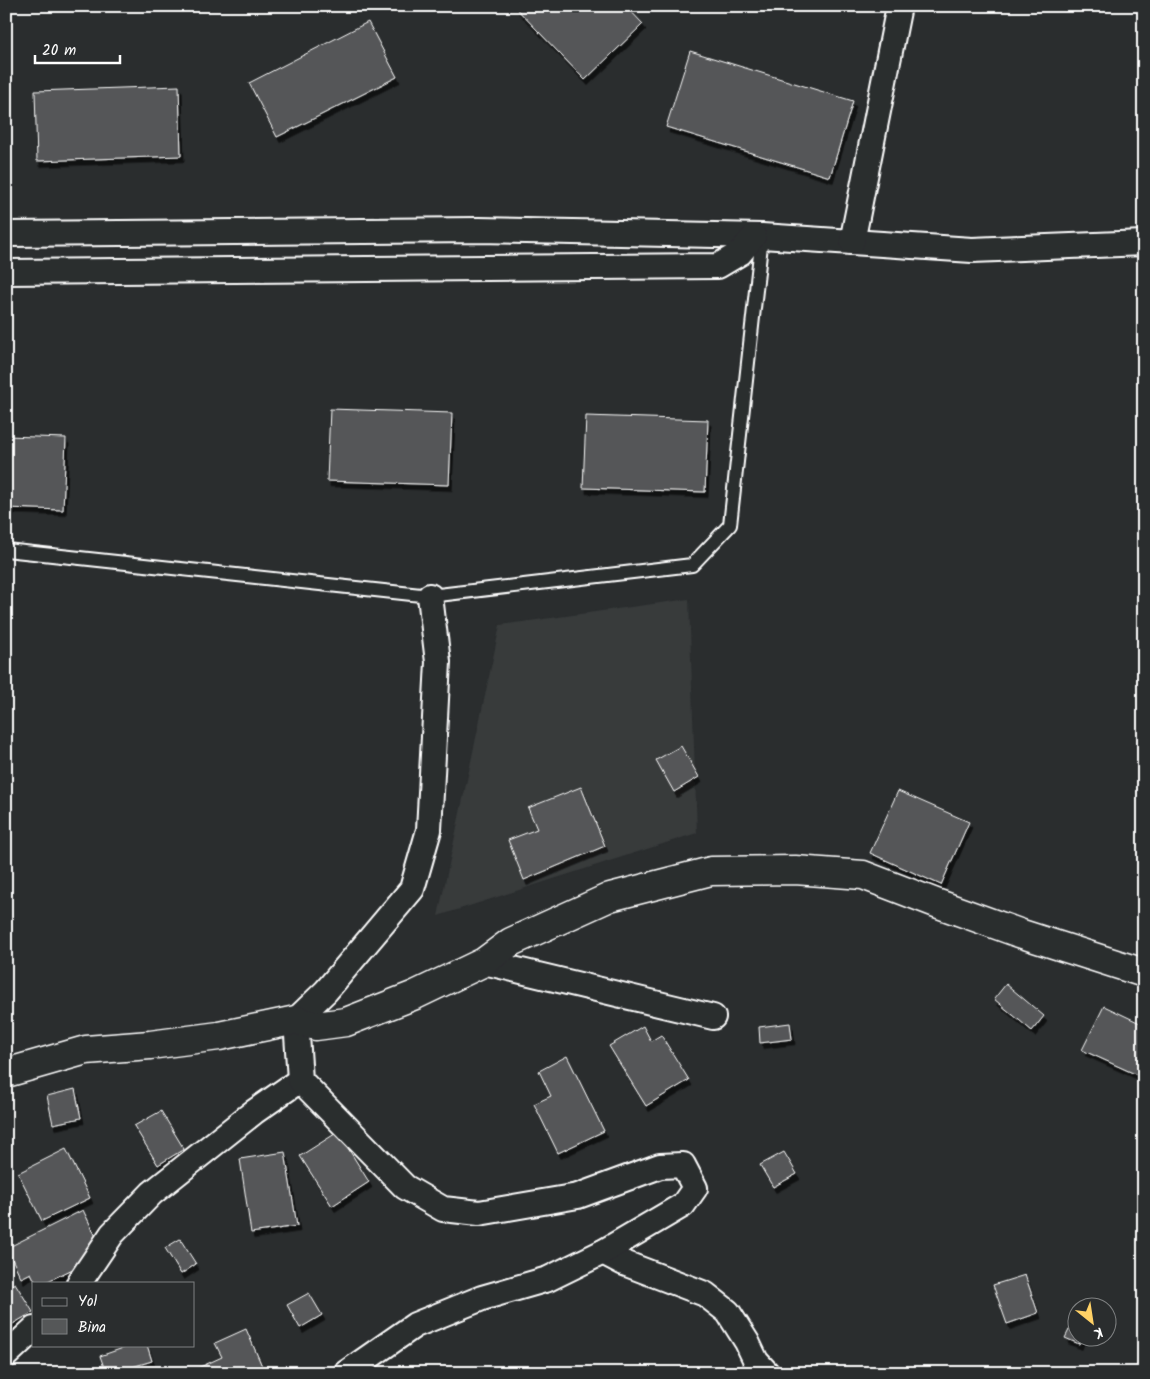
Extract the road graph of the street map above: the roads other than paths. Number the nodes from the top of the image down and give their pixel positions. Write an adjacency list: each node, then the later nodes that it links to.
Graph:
1 (898, 6): 4 (street)
2 (6, 234): 3 (street)
3 (758, 236): 4 (street); 6 (street); 8 (lane)
4 (852, 242): 5 (street)
5 (1144, 243)
6 (6, 272)
7 (6, 550): 8 (lane)
8 (430, 596): 12 (street)
9 (484, 962): 10 (street); 11 (street); 12 (street)
10 (1144, 973)
11 (713, 1017)
12 (296, 1020): 13 (street); 14 (street)
13 (6, 1073)
14 (300, 1080): 15 (street); 16 (street)
15 (603, 1252): 19 (street); 20 (street)
16 (80, 1282)
17 (32, 1331): 18 (street)
18 (6, 1355)
19 (346, 1373)
20 (767, 1373)

